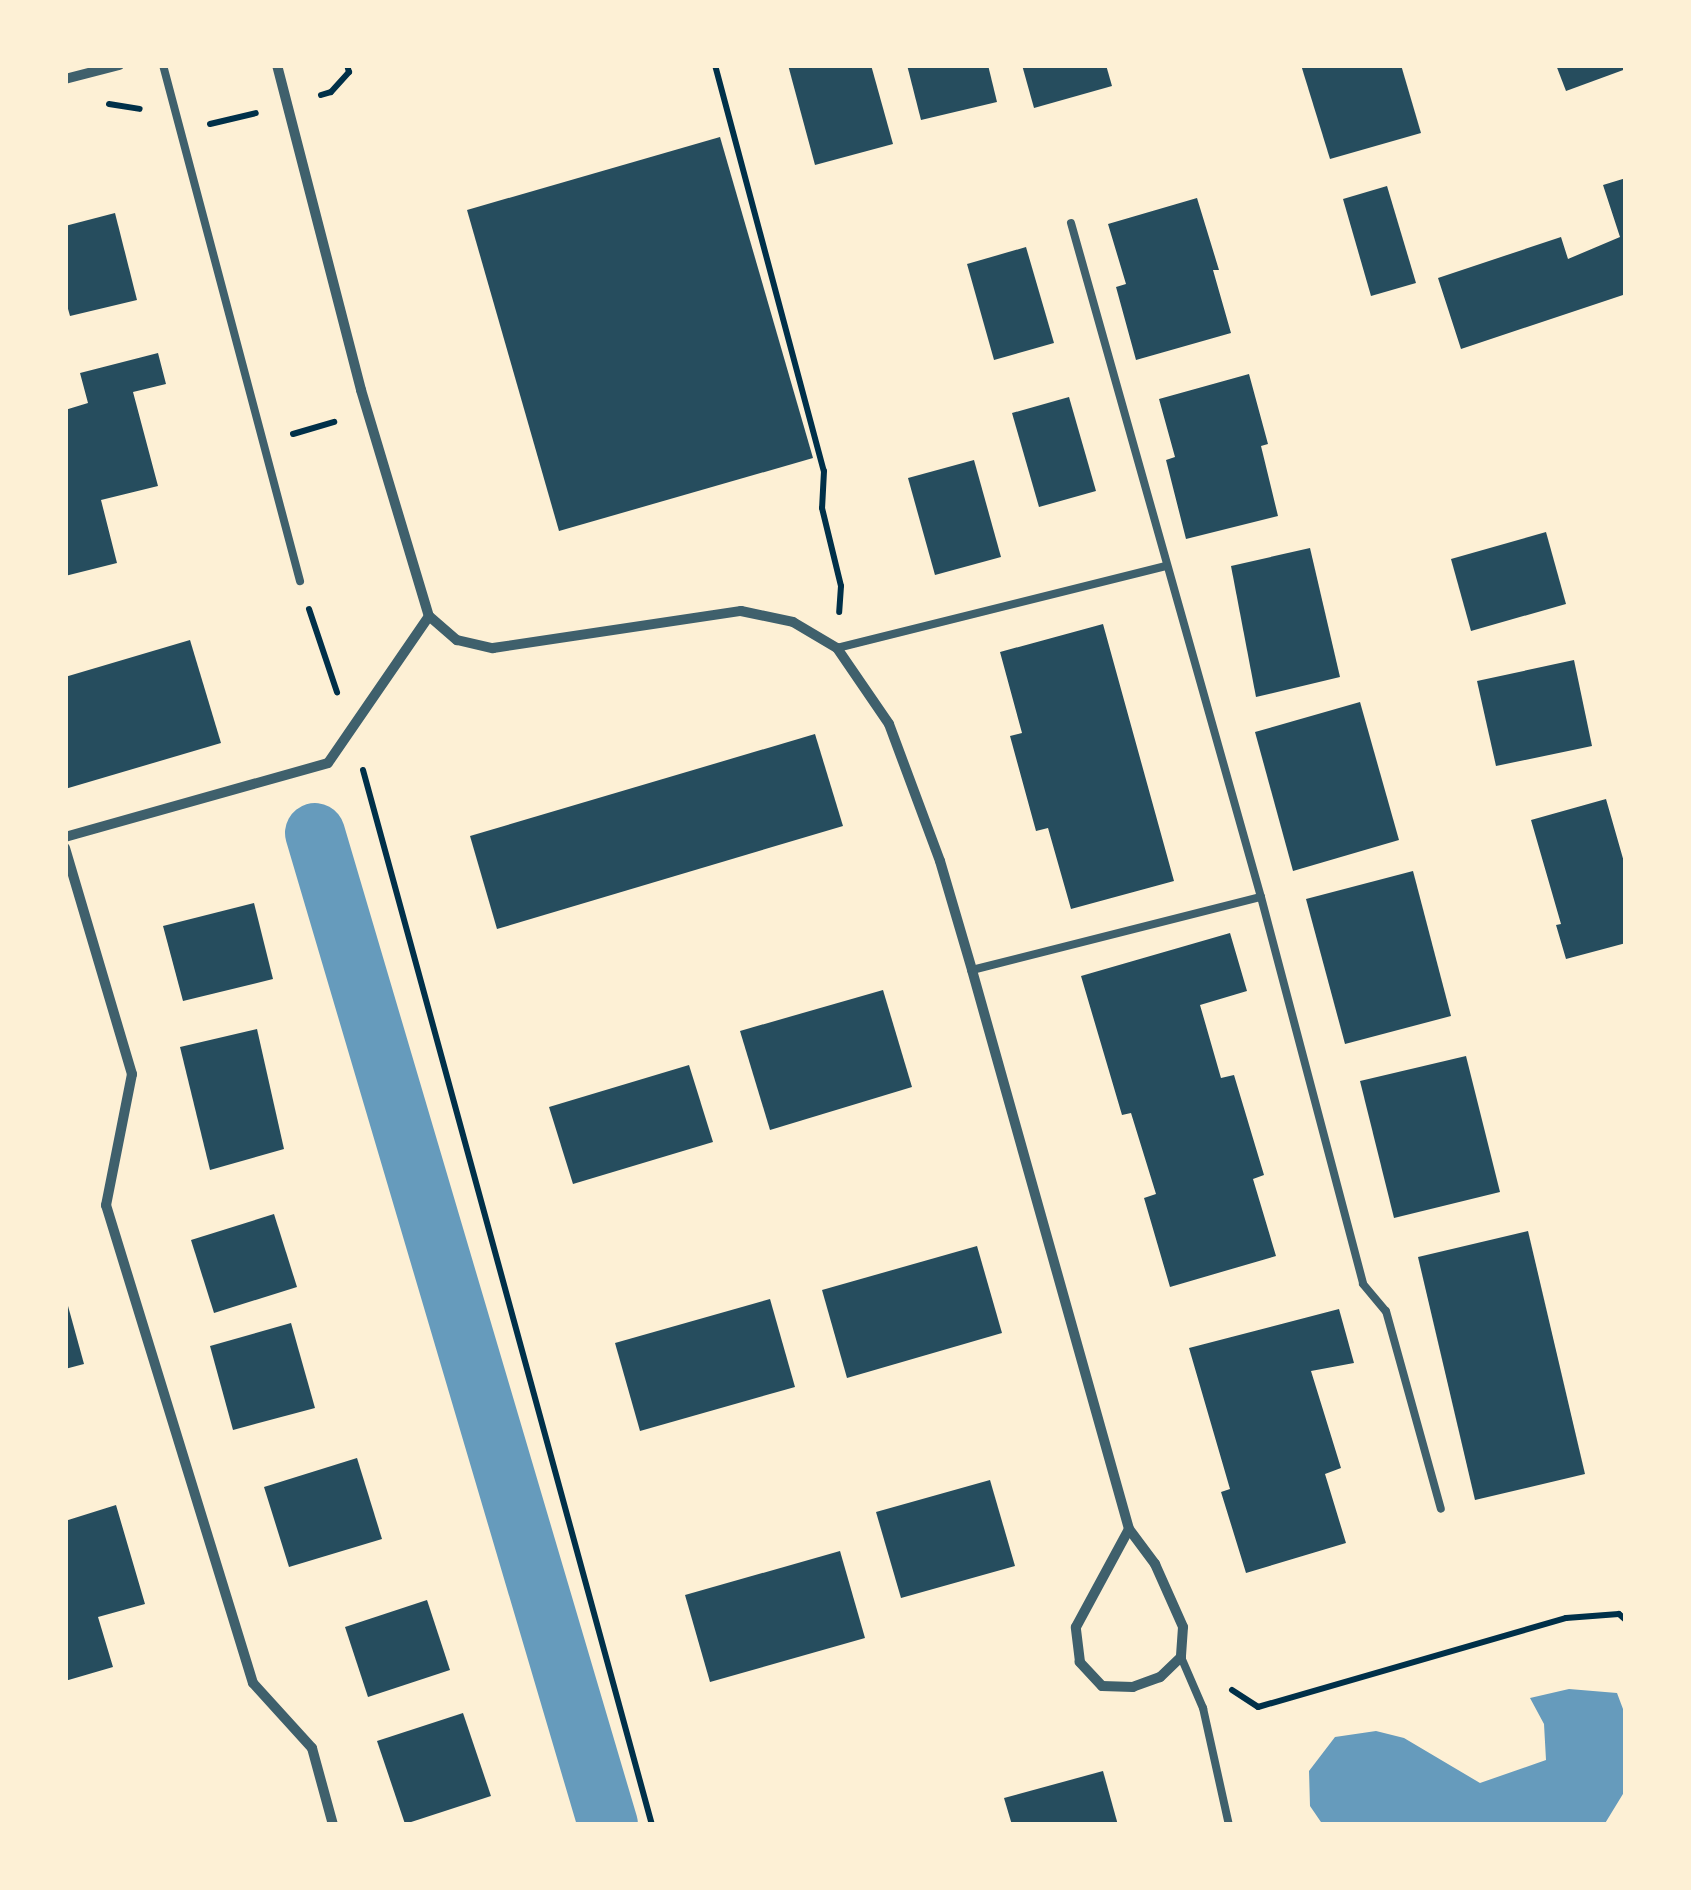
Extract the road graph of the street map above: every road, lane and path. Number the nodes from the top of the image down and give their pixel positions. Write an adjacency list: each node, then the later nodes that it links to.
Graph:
1 (120, 65): 5 (street)
2 (162, 65): 7 (lane)
3 (277, 65): 9 (street)
4 (716, 65): 14 (path)
5 (98, 70): 6 (street); 7 (path)
6 (65, 79)
7 (180, 132): 10 (lane)
8 (1070, 223): 11 (lane)
9 (368, 413): 10 (path); 13 (street)
10 (264, 443): 12 (lane)
11 (1167, 566): 14 (lane); 18 (lane)
12 (300, 581): 15 (path)
13 (429, 616): 14 (street); 15 (street)
14 (837, 648): 19 (street)
15 (350, 731): 16 (street); 25 (path)
16 (65, 837)
17 (65, 848): 24 (street)
18 (1261, 897): 19 (lane); 20 (lane)
19 (972, 970): 21 (street)
20 (1441, 1508)
21 (1129, 1528): 23 (street); 23 (street)
22 (1626, 1620): 23 (path)
23 (1180, 1656): 26 (lane)
24 (334, 1825)
25 (652, 1825)
26 (1229, 1825)

